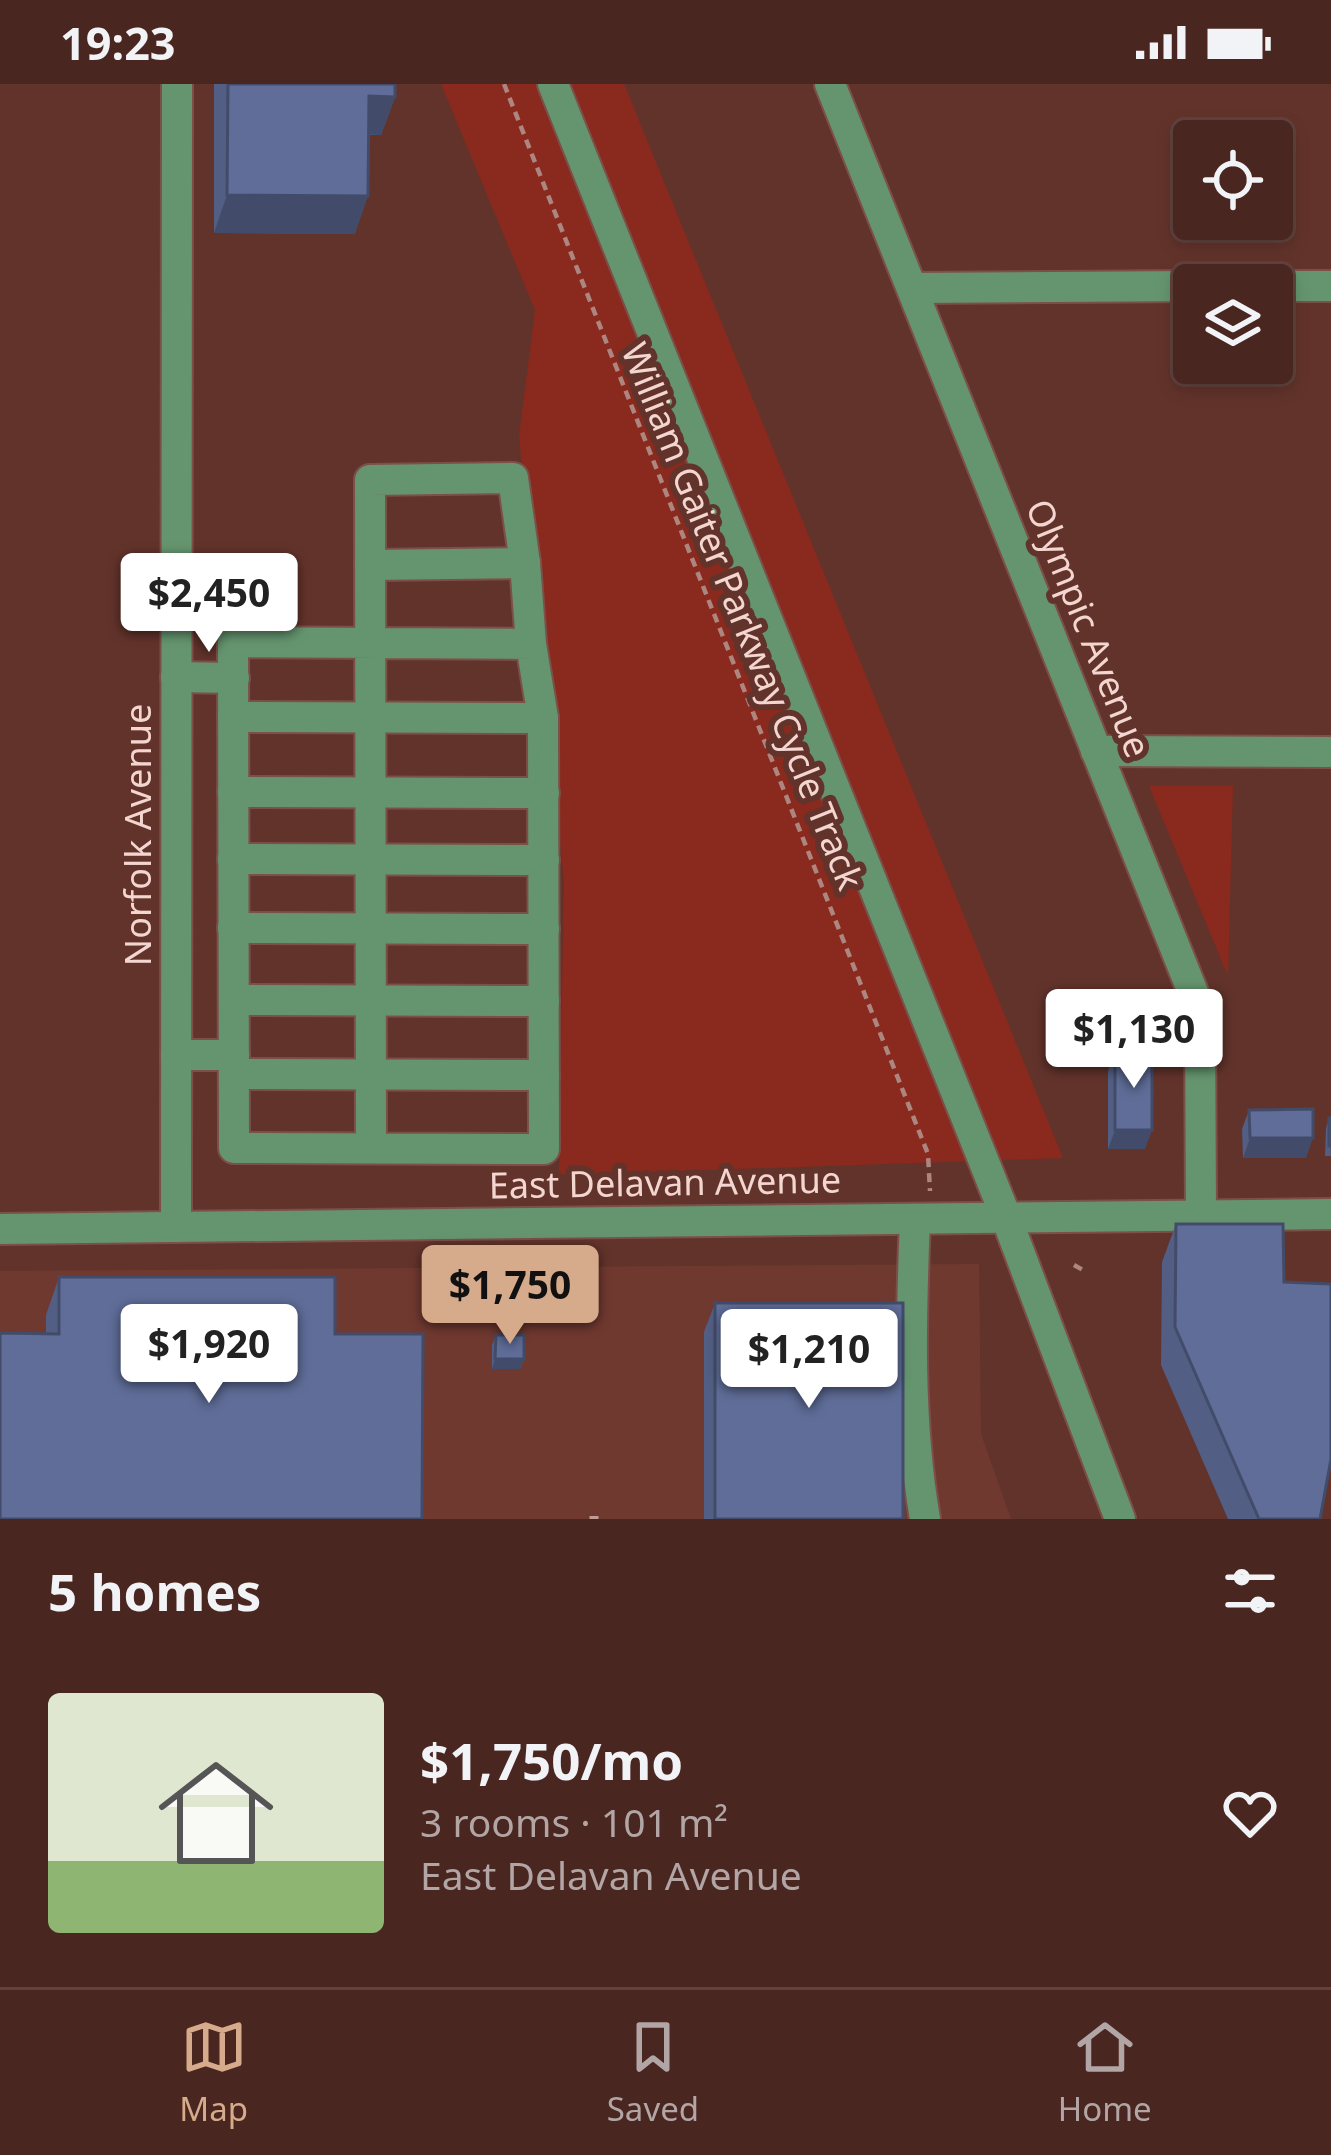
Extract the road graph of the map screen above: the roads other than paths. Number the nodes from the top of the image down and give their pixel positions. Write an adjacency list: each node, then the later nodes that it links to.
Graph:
1 (177, 84): 12 (street, Norfolk Avenue)
2 (553, 84): 38 (street)
3 (830, 84): 7 (street, Olympic Avenue)
4 (1173, 286): 7 (street)
5 (1293, 286): 6 (street)
6 (1331, 286)
7 (912, 288): 17 (street, Olympic Avenue)
8 (525, 563): 9 (street); 9 (street); 11 (street)
9 (370, 565): 10 (street)
10 (370, 642): 11 (street); 13 (street); 15 (street)
11 (531, 644): 16 (street)
12 (176, 677): 13 (street); 31 (street, Norfolk Avenue)
13 (234, 678): 14 (street)
14 (233, 717): 15 (street); 19 (street)
15 (370, 717): 16 (street); 20 (street)
16 (543, 718): 21 (street)
17 (1096, 752): 18 (street); 37 (street, Olympic Avenue)
18 (1331, 752)
19 (233, 791): 20 (street); 22 (street)
20 (370, 791): 21 (street); 23 (street)
21 (544, 793): 24 (street)
22 (233, 859): 23 (street); 25 (street)
23 (370, 859): 24 (street); 26 (street)
24 (544, 860): 27 (street)
25 (233, 928): 26 (street); 29 (street)
26 (370, 928): 27 (street); 28 (street)
27 (544, 929): 30 (street)
28 (370, 999): 29 (street); 30 (street); 33 (street)
29 (234, 1000): 32 (street)
30 (544, 1000): 34 (street)
31 (176, 1055): 32 (street); 40 (street, Norfolk Avenue)
32 (234, 1065): 33 (street); 35 (street)
33 (370, 1074): 34 (street); 35 (street)
34 (544, 1075): 35 (street)
35 (371, 1148)
36 (1331, 1214): 37 (street, East Delavan Avenue)
37 (1201, 1215): 38 (street, East Delavan Avenue)
38 (1006, 1217): 39 (street, East Delavan Avenue); 43 (street)
39 (915, 1219): 40 (street, East Delavan Avenue); 42 (street)
40 (176, 1227): 41 (street, East Delavan Avenue)
41 (0, 1229)
42 (925, 1519)
43 (1120, 1519)

